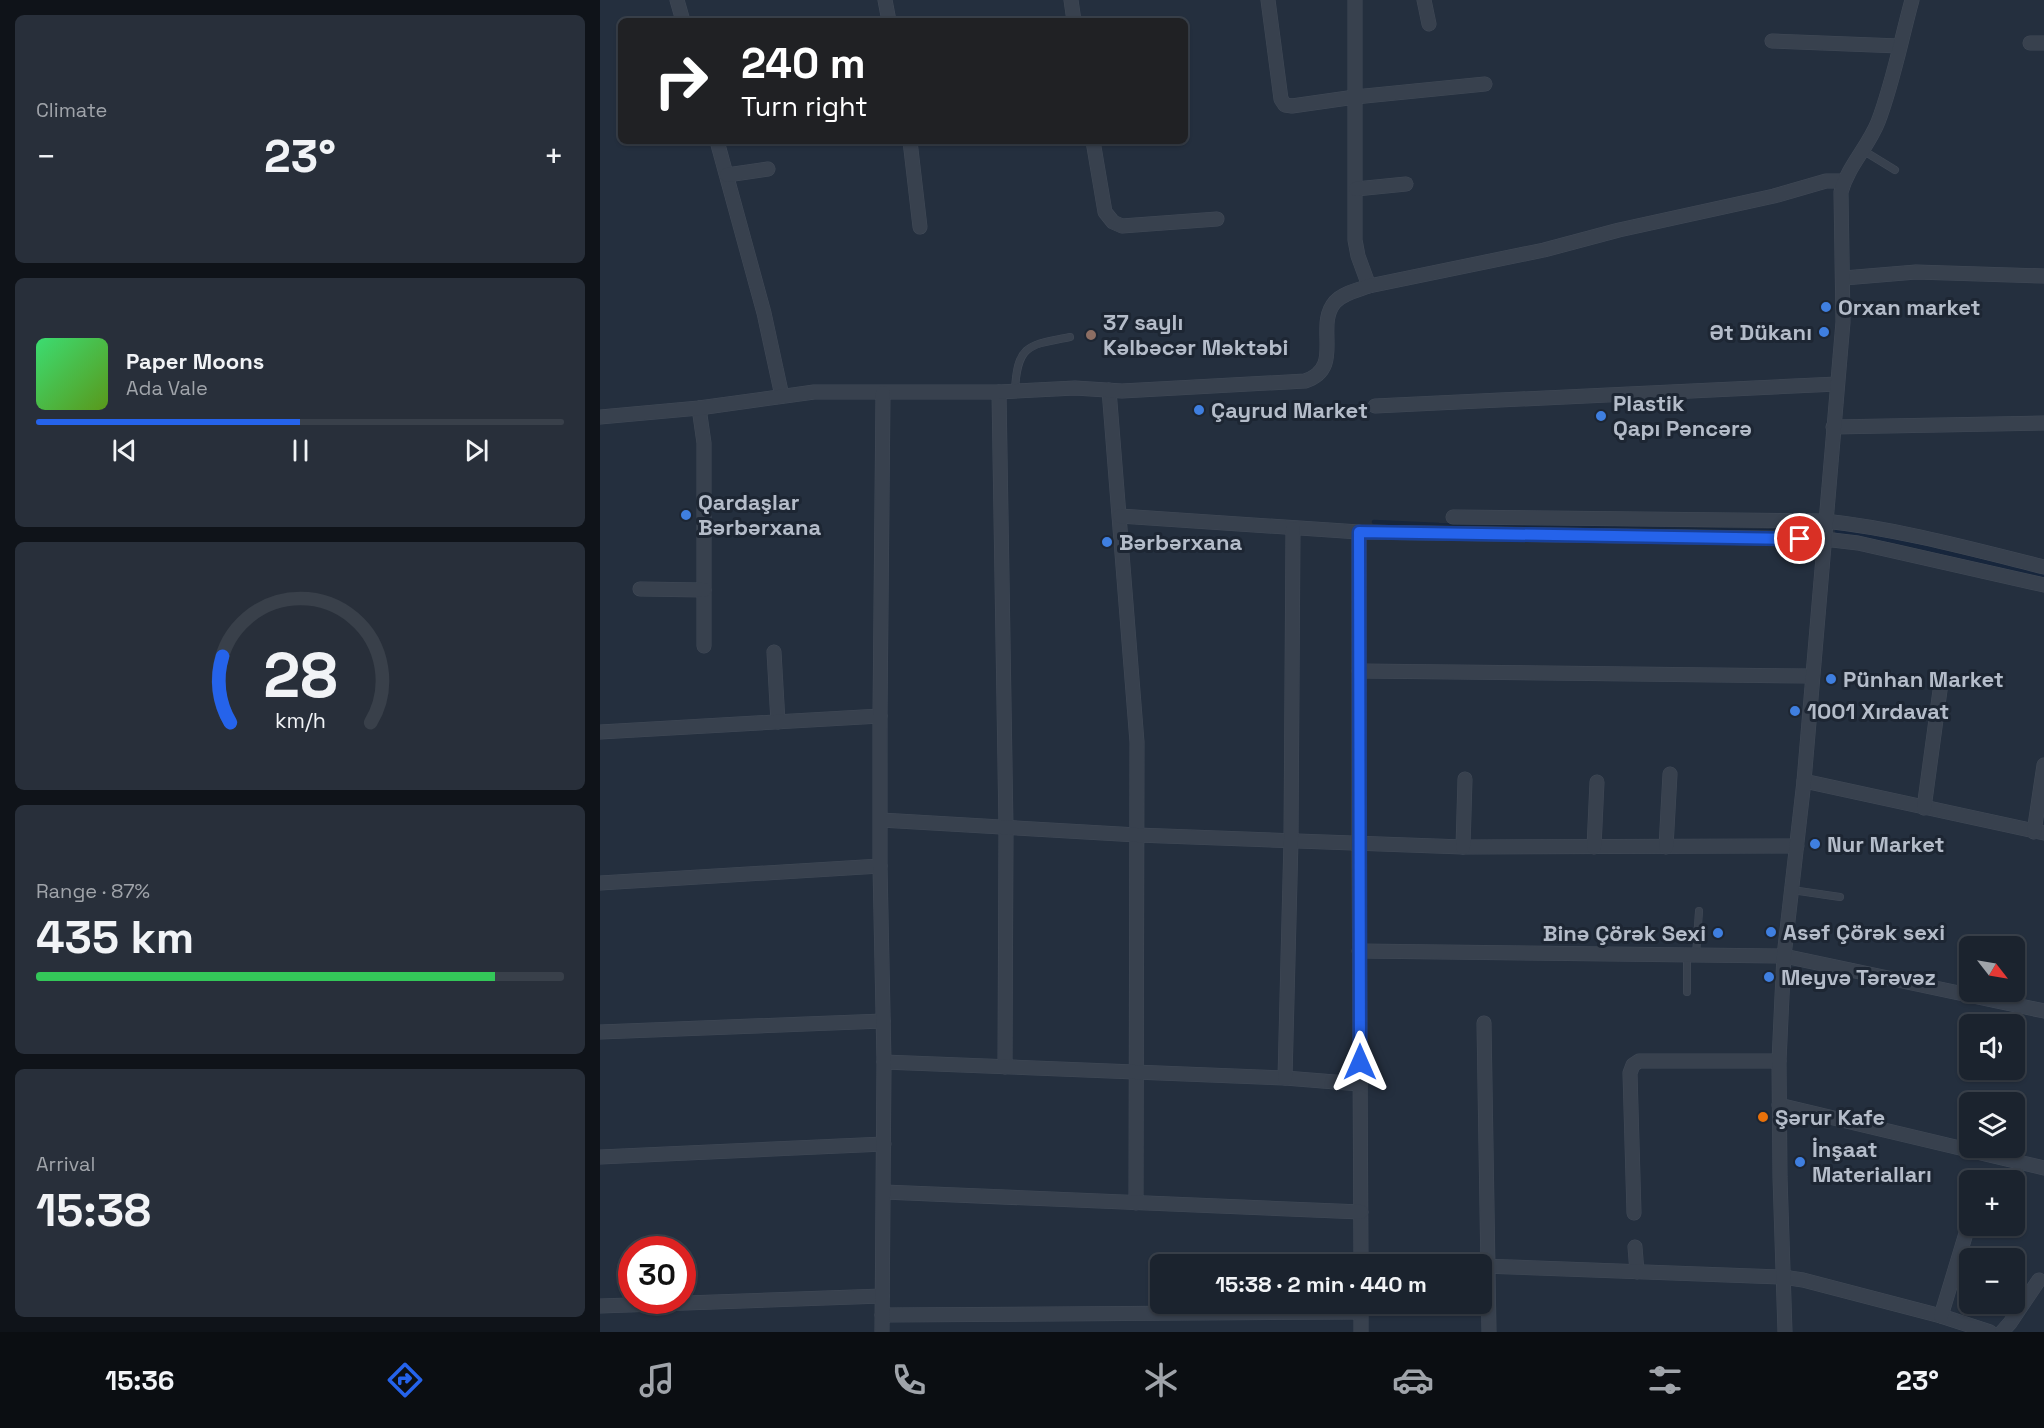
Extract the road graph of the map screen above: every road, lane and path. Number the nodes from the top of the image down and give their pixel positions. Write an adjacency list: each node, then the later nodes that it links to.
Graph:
1 (677, 0): 8 (street)
2 (885, 0): 9 (street)
3 (1071, 0): 10 (street)
4 (1268, 0): 17 (street)
5 (1355, 0): 17 (street)
6 (1424, 0): 11 (street)
7 (1912, 0): 15 (street)
8 (682, 18)
9 (888, 18)
10 (1074, 18)
11 (1429, 24)
12 (1772, 41): 15 (street)
13 (2030, 43): 14 (street)
14 (2044, 43)
15 (1899, 46): 21 (street)
16 (1485, 84): 17 (street)
17 (1355, 97): 27 (street)
18 (718, 144): 24 (street)
19 (910, 144): 29 (street)
20 (1094, 144): 28 (street)
21 (1864, 151): 23 (lane); 25 (street)
22 (768, 169): 24 (street)
23 (1895, 170)
24 (727, 175): 39 (street)
25 (1844, 180): 31 (street); 32 (street)
26 (1406, 184): 27 (street)
27 (1356, 189): 32 (street)
28 (1217, 219)
29 (920, 226)
30 (2044, 276): 31 (street)
31 (1844, 278): 34 (street)
32 (1369, 286): 35 (street)
33 (1070, 337): 36 (lane)
34 (1837, 384): 40 (street); 44 (street)
35 (1109, 390): 36 (street); 45 (street)
36 (1015, 391): 37 (street)
37 (999, 392): 38 (street); 70 (street)
38 (883, 393): 39 (street); 60 (street)
39 (782, 396): 41 (street)
40 (1375, 406)
41 (699, 408): 42 (street); 54 (street)
42 (600, 417)
43 (2044, 423): 44 (street)
44 (1833, 427): 47 (street)
45 (1120, 516): 48 (street); 72 (street)
46 (1453, 517): 47 (street)
47 (1825, 521): 50 (street); 51 (street)
48 (1293, 529): 49 (street); 73 (street)
49 (1359, 532): 50 (street); 57 (street)
50 (1824, 539): 52 (street); 58 (street)
51 (2044, 567)
52 (2044, 585)
53 (640, 589): 54 (street)
54 (704, 590): 55 (street)
55 (704, 645)
56 (774, 652): 61 (street)
57 (1359, 671): 58 (street); 74 (street)
58 (1811, 676): 66 (street)
59 (1941, 683): 68 (street)
60 (880, 716): 61 (street); 69 (street)
61 (778, 722): 62 (street)
62 (600, 732)
63 (2044, 765): 71 (street)
64 (1670, 774): 78 (street)
65 (1465, 779): 76 (street)
66 (1804, 781): 68 (street); 75 (street)
67 (1597, 782): 77 (street)
68 (1924, 808): 71 (street)
69 (881, 820): 70 (street); 79 (street)
70 (1006, 828): 72 (street); 94 (street)
71 (2039, 833)
72 (1137, 835): 73 (street); 95 (street)
73 (1291, 840): 74 (street); 96 (street)
74 (1359, 842): 76 (street); 84 (street)
75 (1797, 846): 78 (street); 81 (street)
76 (1463, 847): 77 (street)
77 (1594, 847): 78 (street)
78 (1666, 847)
79 (880, 866): 80 (street); 89 (street)
80 (600, 883)
81 (1792, 890): 82 (lane); 86 (street)
82 (1840, 897)
83 (1699, 911): 85 (lane)
84 (1359, 951): 85 (street); 97 (street)
85 (1691, 955): 86 (street); 87 (lane)
86 (1784, 956): 88 (street); 92 (street)
87 (1687, 992)
88 (2044, 1011)
89 (883, 1021): 91 (street); 93 (street)
90 (1484, 1023): 109 (street)
91 (600, 1032)
92 (1779, 1061): 98 (street); 105 (street)
93 (884, 1062): 94 (street); 99 (street)
94 (1005, 1066): 95 (street)
95 (1136, 1072): 96 (street); 103 (street)
96 (1285, 1078): 97 (street)
97 (1360, 1084): 104 (street)
98 (1779, 1105): 101 (street); 112 (street)
99 (884, 1144): 100 (street); 102 (street)
100 (600, 1157)
101 (2044, 1168)
102 (884, 1192): 103 (street); 114 (street)
103 (1136, 1203): 104 (street)
104 (1361, 1212): 108 (street)
105 (1635, 1213)
106 (1965, 1236): 120 (street)
107 (1635, 1246): 111 (street)
108 (1362, 1254)
109 (1486, 1254)
110 (1492, 1266): 111 (street)
111 (1637, 1272): 112 (street)
112 (1783, 1277): 120 (street); 124 (street)
113 (2038, 1280): 126 (street)
114 (882, 1296): 115 (street); 119 (street)
115 (600, 1306)
116 (1150, 1311): 119 (street)
117 (1361, 1314): 122 (street)
118 (1488, 1314): 123 (street)
119 (882, 1315): 121 (street)
120 (1941, 1316): 125 (street)
121 (882, 1332)
122 (1361, 1332)
123 (1489, 1332)
124 (1785, 1332)
125 (1990, 1332)
126 (2002, 1332)

